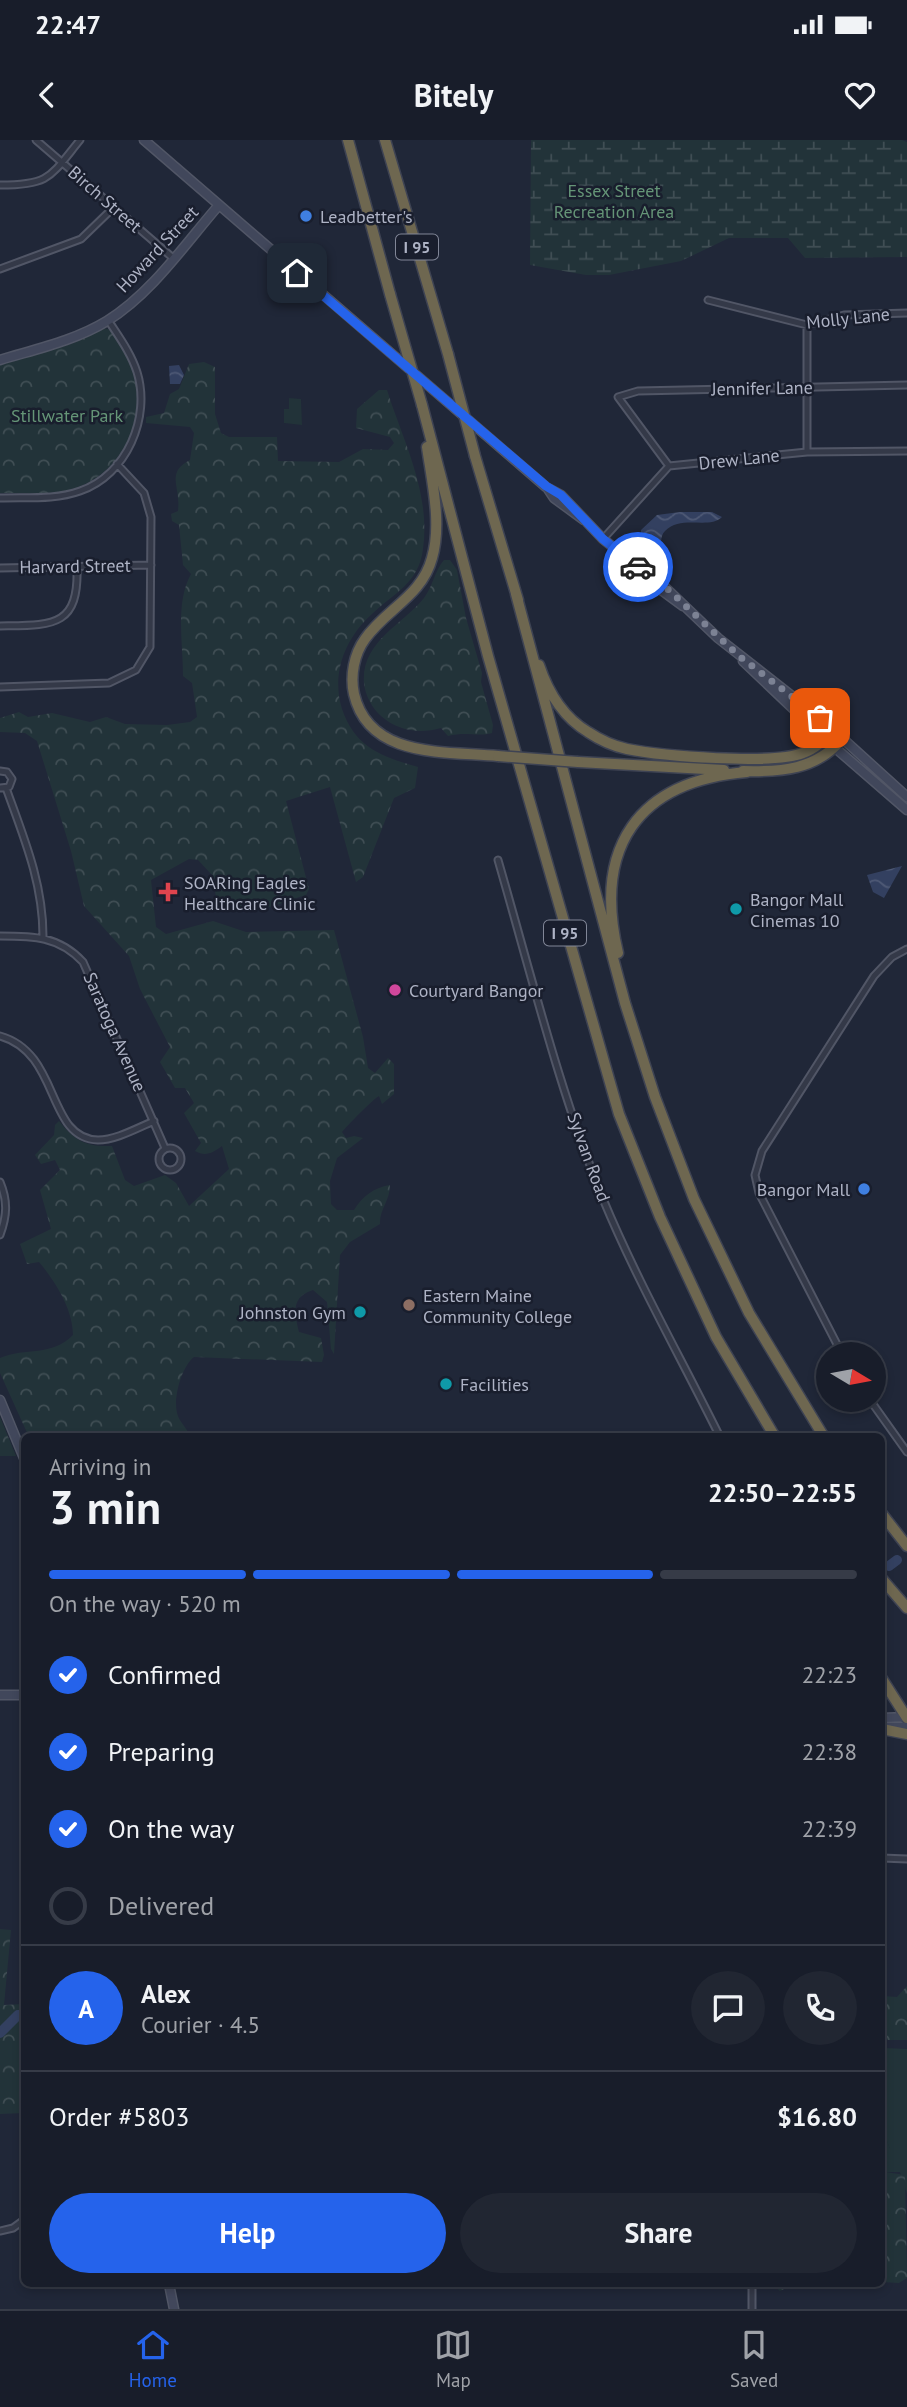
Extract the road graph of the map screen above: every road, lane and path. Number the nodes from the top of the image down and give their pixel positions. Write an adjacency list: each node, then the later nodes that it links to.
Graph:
1 (36, 140): 6 (street, Birch Street)
2 (80, 140): 6 (street)
3 (144, 140): 8 (main road)
4 (348, 140): 19 (highway, I 95, bridge)
5 (385, 140): 29 (highway, I 95, bridge)
6 (62, 162): 7 (street); 9 (street, Birch Street)
7 (0, 185)
8 (219, 205): 10 (main road, Howard Street); 25 (main road)
9 (114, 207): 10 (street, Birch Street); 11 (street)
10 (173, 258): 14 (main road, Howard Street)
11 (0, 269)
12 (709, 300): 15 (street, Molly Lane)
13 (907, 313): 15 (street, Molly Lane)
14 (108, 320): 16 (main road, Howard Street); 22 (street)
15 (807, 325): 18 (street)
16 (0, 360)
17 (907, 385): 18 (street, Jennifer Lane)
18 (808, 388): 21 (street); 23 (street, Jennifer Lane)
19 (422, 405): 37 (highway, bridge); 55 (highway, I 95)
20 (907, 451): 21 (street, Drew Lane)
21 (807, 452): 23 (street, Drew Lane)
22 (117, 464): 24 (street); 26 (street)
23 (669, 466): 25 (street)
24 (0, 498)
25 (603, 539): 31 (main road)
26 (151, 565): 27 (street, Harvard Street); 32 (street)
27 (78, 567): 28 (street, Harvard Street); 30 (street)
28 (0, 568)
29 (516, 594): 34 (highway); 46 (highway, I 95)
30 (0, 626)
31 (739, 656): 33 (main road); 34 (main road)
32 (0, 687)
33 (833, 731): 34 (highway); 35 (main road)
34 (825, 739): 35 (main road)
35 (838, 743): 37 (highway); 39 (main road); 40 (main road)
36 (0, 771): 38 (street)
37 (747, 772): 46 (highway)
38 (3, 788): 43 (street)
39 (907, 797)
40 (907, 810)
41 (498, 860): 54 (street, Sylvan Road)
42 (0, 936): 43 (street, Saratoga Avenue)
43 (43, 936): 47 (street, Saratoga Avenue)
44 (907, 949): 51 (street)
45 (0, 1036): 47 (street)
46 (645, 1066): 56 (highway, I 95)
47 (154, 1121): 48 (street, Saratoga Avenue)
48 (165, 1149): 48 (street, Saratoga Avenue)
49 (0, 1182): 50 (street)
50 (0, 1235)
51 (836, 1342)
52 (0, 1399): 57 (main road)
53 (879, 1412): 58 (street)
54 (718, 1433)
55 (772, 1433)
56 (822, 1433)
57 (21, 1451)
58 (907, 1452)
59 (885, 1518): 60 (highway)
60 (907, 1546)
61 (885, 1583): 62 (highway)
62 (907, 1608)
63 (885, 1684): 67 (highway)
64 (0, 1695): 65 (main road)
65 (21, 1695)
66 (885, 1718): 67 (main road)
67 (907, 1720): 68 (main road)
68 (885, 1727)
69 (885, 1729): 70 (highway)
70 (907, 1734)
71 (885, 1858): 72 (street)
72 (907, 1859)
73 (21, 2222): 74 (street)
74 (0, 2231)
75 (170, 2287): 77 (main road)
76 (752, 2287): 78 (street)
77 (174, 2309)
78 (752, 2309)

